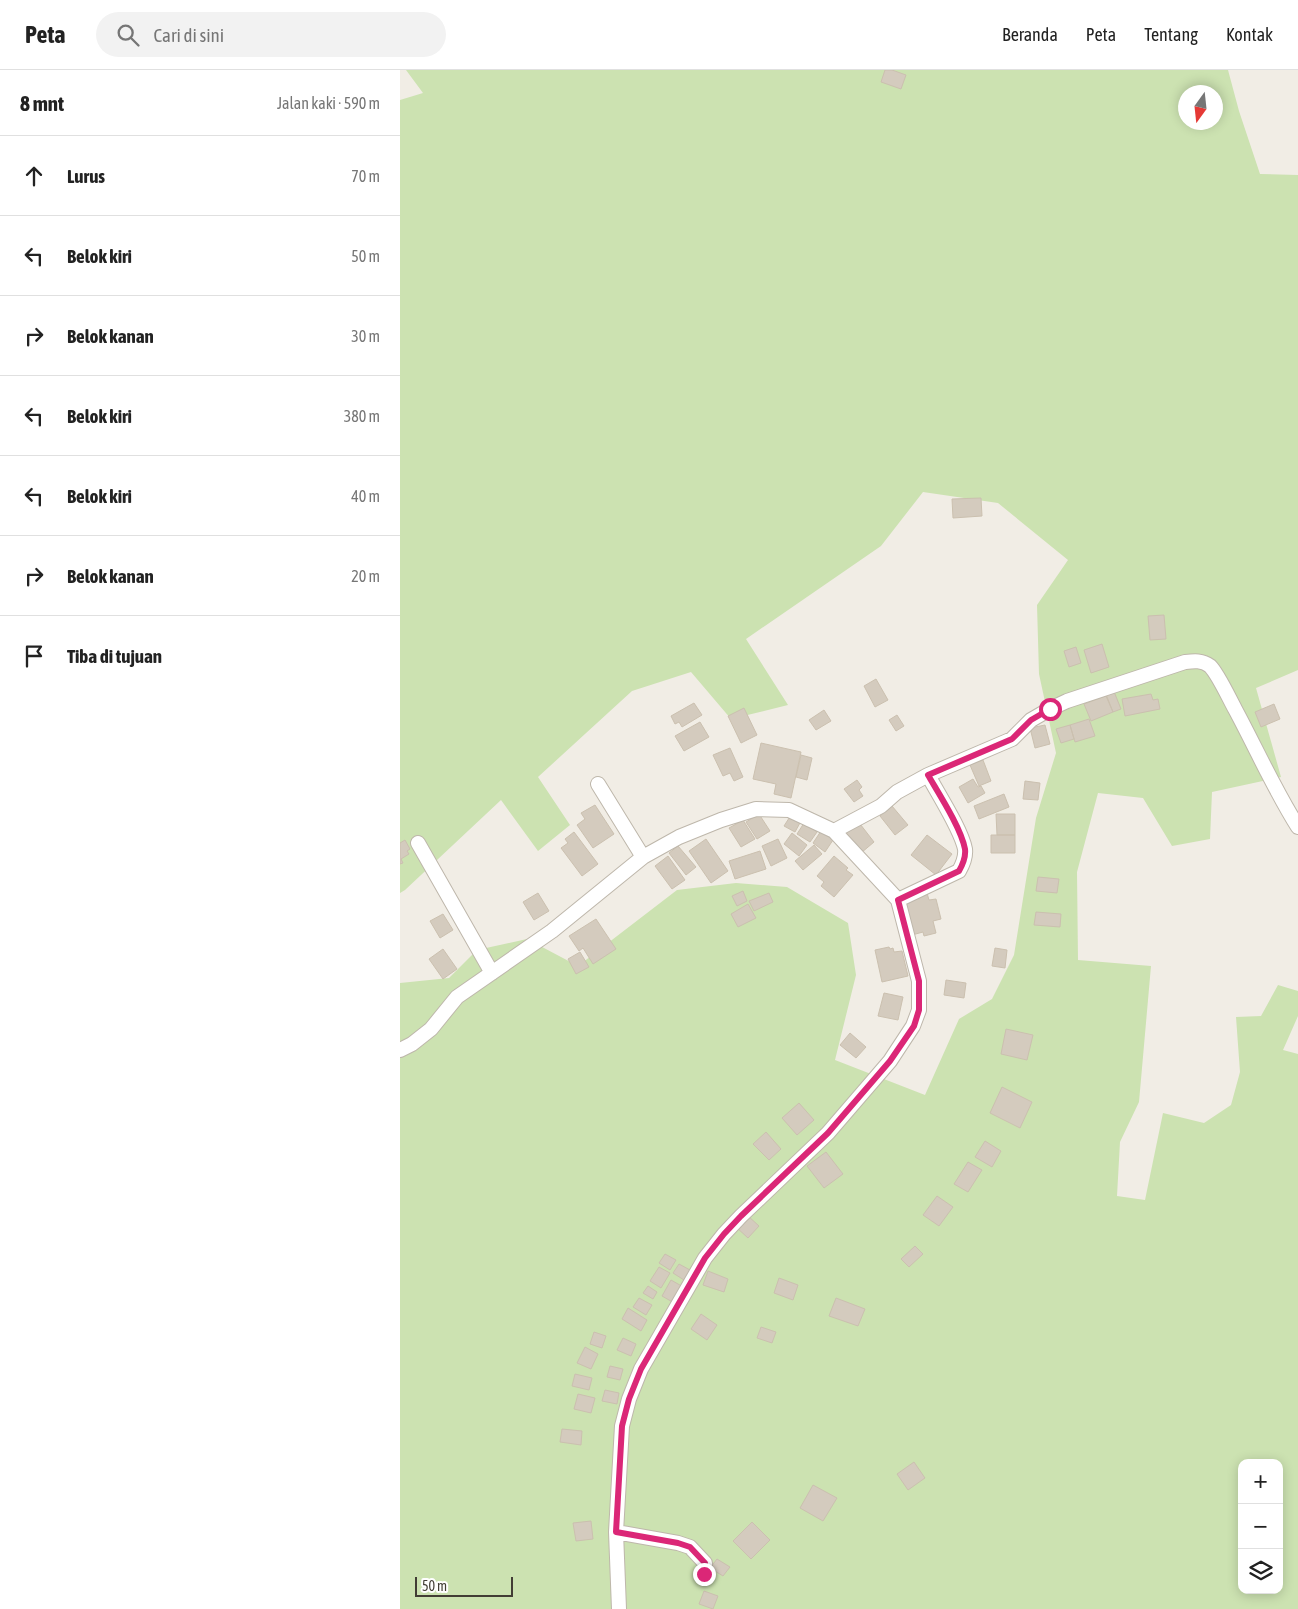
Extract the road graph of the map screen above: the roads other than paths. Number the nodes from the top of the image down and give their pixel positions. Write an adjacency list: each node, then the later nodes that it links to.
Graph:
1 (928, 775): 3 (street); 4 (street); 7 (street)
2 (598, 784): 6 (street)
3 (1298, 827)
4 (834, 831): 6 (street); 7 (street)
5 (418, 843): 8 (street)
6 (643, 857): 8 (street)
7 (898, 900): 10 (street)
8 (492, 973): 9 (street)
9 (400, 1050)
10 (616, 1532): 11 (street); 12 (street)
11 (704, 1574)
12 (619, 1609)

